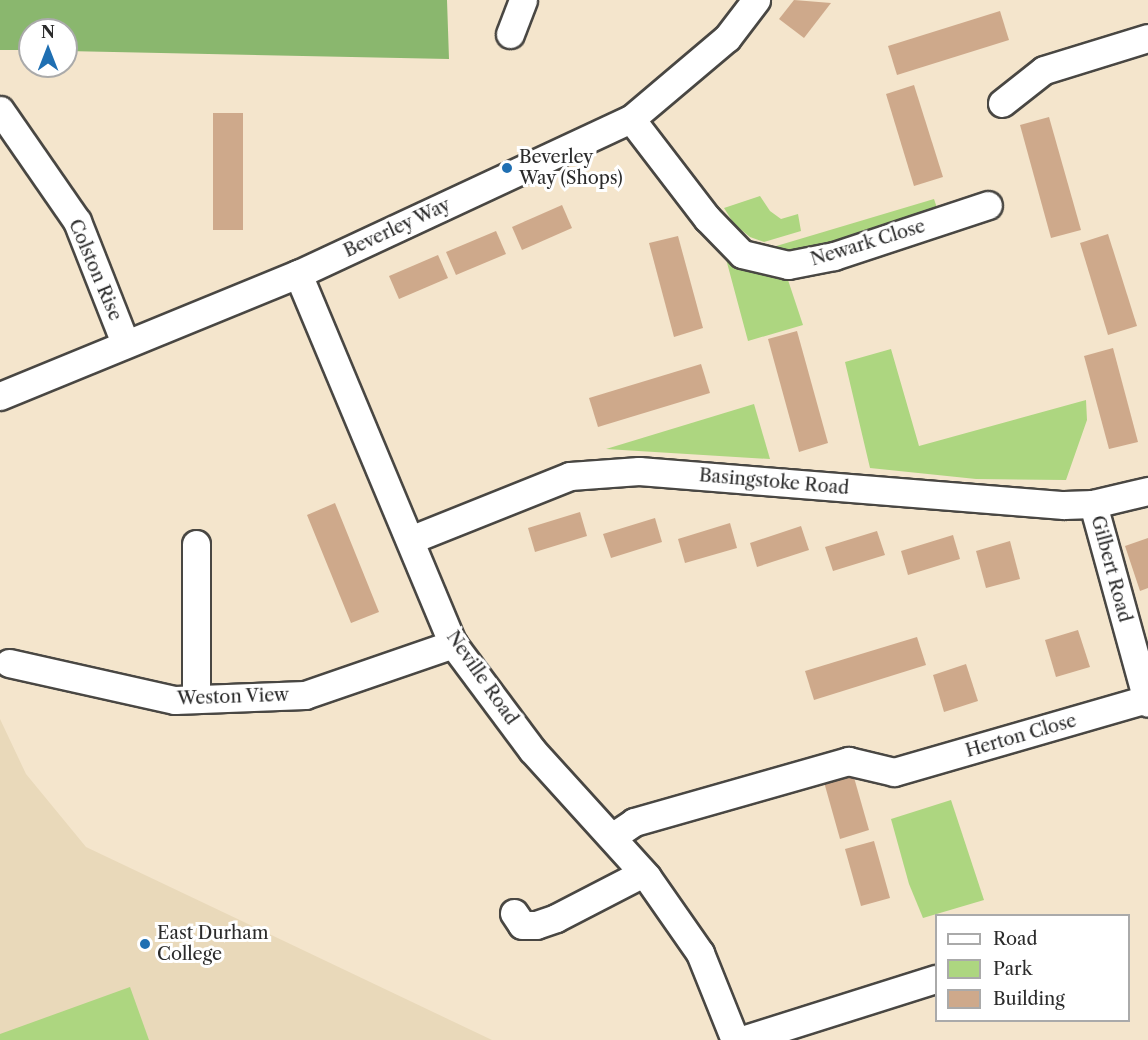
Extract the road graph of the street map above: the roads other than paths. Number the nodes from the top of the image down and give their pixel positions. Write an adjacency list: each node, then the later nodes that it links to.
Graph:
1 (523, 0): 3 (street)
2 (756, 0): 7 (street, Beverley Way)
3 (510, 34)
4 (1148, 38): 5 (street)
5 (1002, 102)
6 (0, 110): 10 (street, Colston Rise)
7 (631, 119): 8 (street, Newark Close); 9 (street, Beverley Way)
8 (988, 205)
9 (298, 274): 10 (street, Beverley Way); 14 (street, Neville Road)
10 (125, 343): 11 (street, Beverley Way)
11 (0, 396)
12 (1148, 491): 13 (street, Basingstoke Road)
13 (1093, 504): 14 (street, Basingstoke Road); 19 (street, Gilbert Road)
14 (410, 540): 16 (street, Neville Road)
15 (196, 544): 18 (street)
16 (453, 644): 18 (street, Weston View); 20 (street, Neville Road)
17 (9, 663): 18 (street, Weston View)
18 (196, 699)
19 (1148, 701): 20 (street, Herton Close)
20 (612, 837): 21 (street, Neville Road)
21 (644, 873): 22 (street); 24 (street, Neville Road)
22 (514, 913)
23 (935, 979): 25 (street)
24 (735, 1040)
25 (742, 1040)

